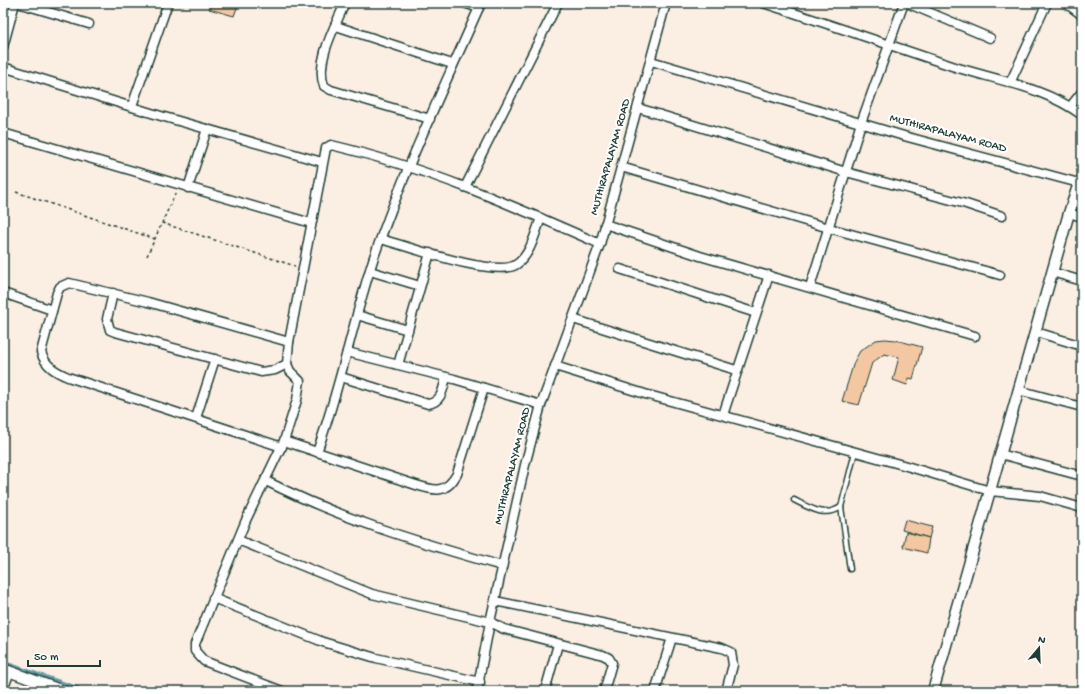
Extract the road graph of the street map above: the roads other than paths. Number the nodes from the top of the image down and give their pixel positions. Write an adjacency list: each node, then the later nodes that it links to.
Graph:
1 (17, 3): 13 (street); 17 (street)
2 (168, 3): 23 (street)
3 (345, 3): 14 (street)
4 (464, 3): 11 (street)
5 (558, 3): 36 (street)
6 (666, 3): 18 (street)
7 (763, 3): 16 (street)
8 (906, 3): 15 (street); 16 (street)
9 (1047, 3): 21 (street)
10 (1066, 3): 12 (street)
11 (480, 5): 19 (street)
12 (1082, 15)
13 (90, 24)
14 (336, 26): 19 (street); 27 (street)
15 (990, 38)
16 (890, 46): 21 (street); 28 (street)
17 (3, 47)
18 (651, 61): 25 (street, MUTHIRAPALAYAM ROAD); 28 (street, MUTHIRAPALAYAM ROAD)
19 (452, 64): 27 (street)
20 (3, 67): 23 (street)
21 (1010, 83): 24 (street)
22 (1082, 92): 24 (street)
23 (132, 106): 29 (street)
24 (1070, 107): 26 (street)
25 (638, 108): 33 (street, MUTHIRAPALAYAM ROAD); 34 (street)
26 (1082, 115)
27 (430, 119): 32 (street)
28 (861, 123): 34 (street); 35 (street, MUTHIRAPALAYAM ROAD)
29 (207, 129): 31 (street); 37 (street)
30 (3, 133): 37 (street)
31 (322, 162): 32 (street); 42 (street)
32 (408, 166): 36 (street); 45 (street)
33 (621, 167): 43 (street, MUTHIRAPALAYAM ROAD); 44 (street)
34 (846, 172): 39 (street); 44 (street)
35 (1080, 181): 38 (street)
36 (465, 187): 41 (street)
37 (188, 188): 42 (street)
38 (1069, 213): 40 (street); 50 (street)
39 (1002, 216)
40 (1082, 217)
41 (541, 218): 46 (street); 47 (street)
42 (311, 223): 65 (street)
43 (605, 224): 46 (street, MUTHIRAPALAYAM ROAD); 51 (street)
44 (829, 228): 52 (street); 55 (street)
45 (381, 239): 47 (street); 49 (street)
46 (600, 244): 61 (street, MUTHIRAPALAYAM ROAD)
47 (430, 253): 54 (street)
48 (620, 269): 59 (street)
49 (370, 271): 54 (street); 60 (street)
50 (1052, 272): 53 (street); 63 (street)
51 (770, 275): 55 (street); 59 (street)
52 (1000, 276)
53 (1082, 280)
54 (420, 286): 62 (street)
55 (810, 287): 64 (street)
56 (3, 293): 58 (street)
57 (113, 293): 58 (street); 65 (street); 68 (street)
58 (52, 310): 80 (street)
59 (756, 313): 72 (street)
60 (358, 315): 62 (street); 67 (street)
61 (573, 319): 71 (street, MUTHIRAPALAYAM ROAD); 72 (street)
62 (408, 330): 70 (street)
63 (1036, 332): 66 (street); 76 (street)
64 (975, 336)
65 (289, 342): 69 (street)
66 (1082, 346)
67 (347, 352): 70 (street); 73 (street)
68 (215, 360): 69 (street); 80 (street)
69 (287, 364): 81 (street)
70 (398, 365): 74 (street)
71 (555, 366): 77 (street, MUTHIRAPALAYAM ROAD); 79 (street)
72 (736, 370): 79 (street)
73 (341, 377): 74 (street); 82 (street)
74 (446, 377): 75 (street)
75 (484, 388): 77 (street); 82 (street)
76 (1018, 390): 78 (street); 84 (street)
77 (541, 405): 92 (street, MUTHIRAPALAYAM ROAD)
78 (1082, 407)
79 (723, 415): 83 (street)
80 (196, 418): 81 (street)
81 (283, 444): 82 (street); 86 (street)
82 (317, 452)
83 (855, 452): 87 (street); 89 (lane)
84 (1000, 454): 85 (street); 87 (street)
85 (1082, 476)
86 (266, 480): 91 (street); 92 (street)
87 (990, 491): 90 (street); 109 (street)
88 (794, 500): 89 (lane)
89 (841, 507): 93 (lane)
90 (1082, 508)
91 (238, 540): 94 (street); 96 (street)
92 (502, 566): 95 (street, MUTHIRAPALAYAM ROAD)
93 (850, 569)
94 (213, 598): 100 (street); 103 (street)
95 (495, 601): 96 (street, MUTHIRAPALAYAM ROAD); 97 (street)
96 (490, 622): 98 (street); 100 (street, MUTHIRAPALAYAM ROAD)
97 (672, 638): 107 (street); 108 (street)
98 (558, 644): 105 (street); 106 (street)
99 (6, 670): 101 (street); 102 (street)
100 (480, 682): 104 (street, MUTHIRAPALAYAM ROAD)
101 (3, 690)
102 (63, 691)
103 (282, 691)
104 (477, 691)
105 (545, 691)
106 (604, 691)
107 (655, 691)
108 (726, 691)
109 (933, 691)

